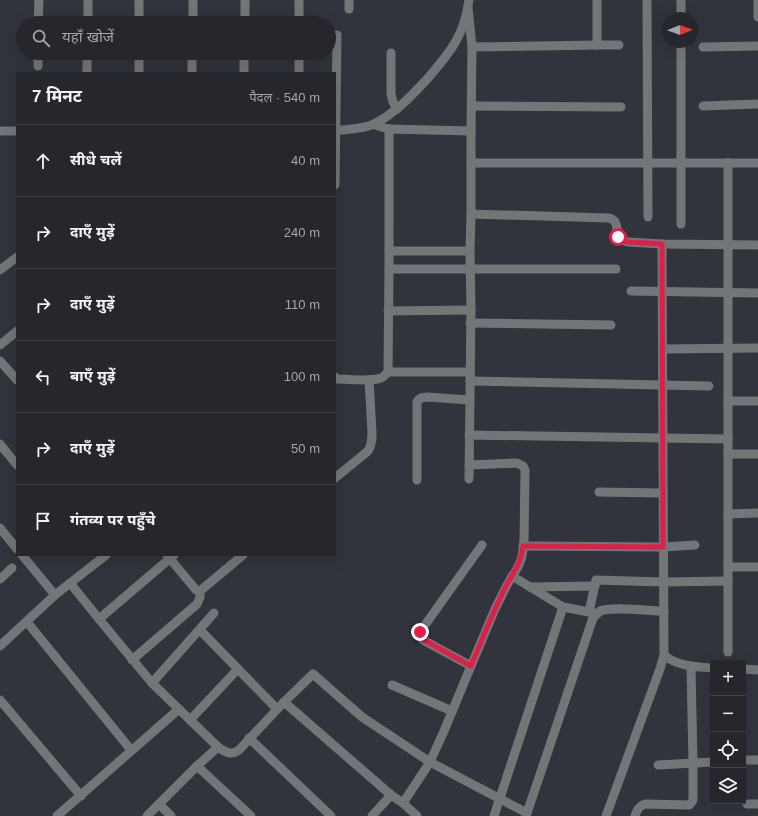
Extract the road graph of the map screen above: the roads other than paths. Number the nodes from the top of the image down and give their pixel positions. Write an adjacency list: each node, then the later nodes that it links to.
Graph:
1 (39, 0): 13 (street)
2 (88, 0): 14 (street)
3 (139, 0): 15 (street)
4 (193, 0): 16 (street)
5 (245, 0): 17 (street)
6 (299, 0): 18 (street)
7 (597, 0): 21 (street)
8 (647, 0): 53 (street)
9 (681, 0): 12 (street)
10 (758, 0): 19 (street)
11 (468, 4): 24 (street); 45 (street)
12 (681, 12)
13 (38, 16)
14 (88, 16)
15 (139, 16)
16 (193, 16)
17 (245, 16)
18 (299, 16)
19 (758, 17)
20 (337, 34): 40 (street)
21 (597, 45): 22 (street); 24 (street)
22 (619, 45)
23 (758, 46): 25 (street)
24 (472, 47): 42 (street)
25 (703, 47)
26 (681, 48): 54 (street)
27 (390, 53): 45 (street)
28 (38, 60): 34 (street)
29 (87, 60): 35 (street)
30 (139, 60): 36 (street)
31 (192, 60): 37 (street)
32 (244, 60): 38 (street)
33 (299, 60): 39 (street)
34 (38, 66)
35 (87, 72)
36 (139, 72)
37 (192, 72)
38 (244, 72)
39 (299, 72)
40 (336, 82)
41 (758, 104): 43 (street)
42 (472, 106): 44 (street); 50 (street)
43 (703, 106)
44 (621, 107)
45 (397, 108): 46 (street)
46 (374, 124): 47 (street); 49 (street)
47 (389, 129): 50 (street); 63 (street)
48 (0, 131): 51 (street)
49 (336, 131)
50 (471, 131): 52 (street)
51 (16, 132)
52 (472, 163): 53 (street); 57 (street)
53 (648, 163): 54 (street); 58 (street)
54 (680, 163): 55 (street); 59 (street)
55 (728, 163): 56 (street); 61 (street)
56 (758, 163)
57 (471, 214): 60 (street); 64 (street)
58 (648, 217)
59 (681, 224)
60 (662, 244): 61 (street); 71 (street)
61 (728, 245): 62 (street); 72 (street)
62 (758, 245)
63 (389, 251): 64 (street); 66 (street)
64 (470, 251): 69 (street)
65 (16, 258): 68 (street)
66 (389, 269): 69 (street); 75 (street)
67 (616, 269): 69 (street)
68 (0, 270)
69 (470, 270): 74 (street)
70 (631, 291): 71 (street)
71 (662, 292): 72 (street); 81 (street)
72 (728, 292): 73 (street); 82 (street)
73 (758, 293)
74 (471, 310): 75 (street); 76 (street)
75 (388, 311): 84 (street)
76 (470, 323): 77 (street); 85 (street)
77 (611, 325)
78 (16, 332): 79 (street)
79 (0, 345)
80 (758, 348): 82 (street)
81 (663, 349): 82 (street); 89 (street)
82 (728, 349): 92 (street)
83 (0, 361): 87 (street)
84 (388, 372): 85 (street); 88 (street)
85 (470, 376): 89 (street); 91 (street)
86 (336, 378): 88 (street)
87 (16, 379)
88 (369, 380): 102 (street)
89 (663, 385): 90 (street); 95 (street)
90 (709, 386)
91 (470, 400): 94 (street); 104 (street)
92 (728, 401): 93 (street); 96 (street)
93 (758, 401)
94 (469, 435): 95 (street); 101 (street)
95 (663, 438): 96 (street); 106 (street)
96 (728, 439): 98 (street)
97 (0, 444): 100 (street)
98 (728, 454): 99 (street); 107 (street)
99 (758, 454)
100 (16, 464)
101 (469, 465): 103 (street); 112 (street)
102 (336, 477)
103 (469, 479)
104 (417, 480)
105 (600, 492): 106 (street)
106 (663, 493): 113 (street)
107 (728, 514): 108 (street); 119 (street)
108 (758, 514)
109 (0, 528): 114 (street)
110 (482, 545): 142 (street)
111 (695, 545): 113 (street)
112 (523, 546): 113 (street); 122 (street)
113 (663, 547): 125 (street)
114 (16, 548)
115 (23, 556): 130 (street)
116 (170, 556): 129 (street); 135 (street)
117 (242, 556): 129 (street)
118 (95, 558): 126 (street)
119 (728, 567): 120 (street); 124 (street)
120 (758, 567)
121 (12, 568): 123 (street)
122 (512, 576): 128 (street); 142 (street)
123 (0, 579)
124 (728, 581): 125 (street); 139 (street)
125 (663, 582): 127 (street); 132 (street)
126 (70, 583): 130 (street); 135 (street)
127 (595, 586): 128 (street); 134 (street)
128 (530, 587): 131 (street)
129 (200, 592): 141 (street)
130 (55, 595): 136 (street)
131 (563, 607): 134 (street); 168 (street)
132 (664, 611): 134 (street); 140 (street)
133 (214, 613): 137 (street)
134 (593, 613): 173 (street)
135 (99, 619): 141 (street)
136 (27, 622): 138 (street); 158 (street)
137 (200, 630): 145 (street); 148 (street)
138 (0, 646)
139 (728, 652)
140 (664, 655): 143 (street); 182 (street)
141 (132, 660): 148 (street)
142 (471, 666): 154 (street)
143 (691, 667): 144 (street); 163 (street)
144 (710, 668)
145 (238, 669): 153 (street); 155 (street)
146 (746, 669): 147 (street)
147 (758, 670)
148 (152, 684): 152 (street)
149 (392, 685): 154 (street)
150 (0, 700): 167 (street)
151 (284, 702): 153 (street); 161 (street); 166 (street)
152 (179, 709): 155 (street); 158 (street)
153 (277, 709): 156 (street)
154 (452, 711): 161 (street)
155 (190, 720): 157 (street)
156 (249, 738): 157 (street); 178 (street)
157 (218, 747): 165 (street)
158 (132, 750): 167 (street)
159 (746, 760): 160 (street)
160 (758, 760)
161 (430, 762): 168 (street); 170 (street)
162 (710, 762): 163 (street)
163 (693, 764): 164 (street); 183 (street)
164 (658, 765)
165 (197, 766): 169 (street); 177 (street)
166 (391, 795): 170 (street); 179 (street)
167 (81, 796): 174 (street)
168 (500, 799): 173 (street); 181 (street)
169 (158, 804): 175 (street); 176 (street)
170 (403, 804): 180 (street)
171 (747, 804): 172 (street)
172 (758, 804)
173 (526, 815)
174 (57, 816)
175 (147, 816)
176 (171, 816)
177 (251, 816)
178 (332, 816)
179 (372, 816)
180 (417, 816)
181 (494, 816)
182 (606, 816)
183 (635, 816)

